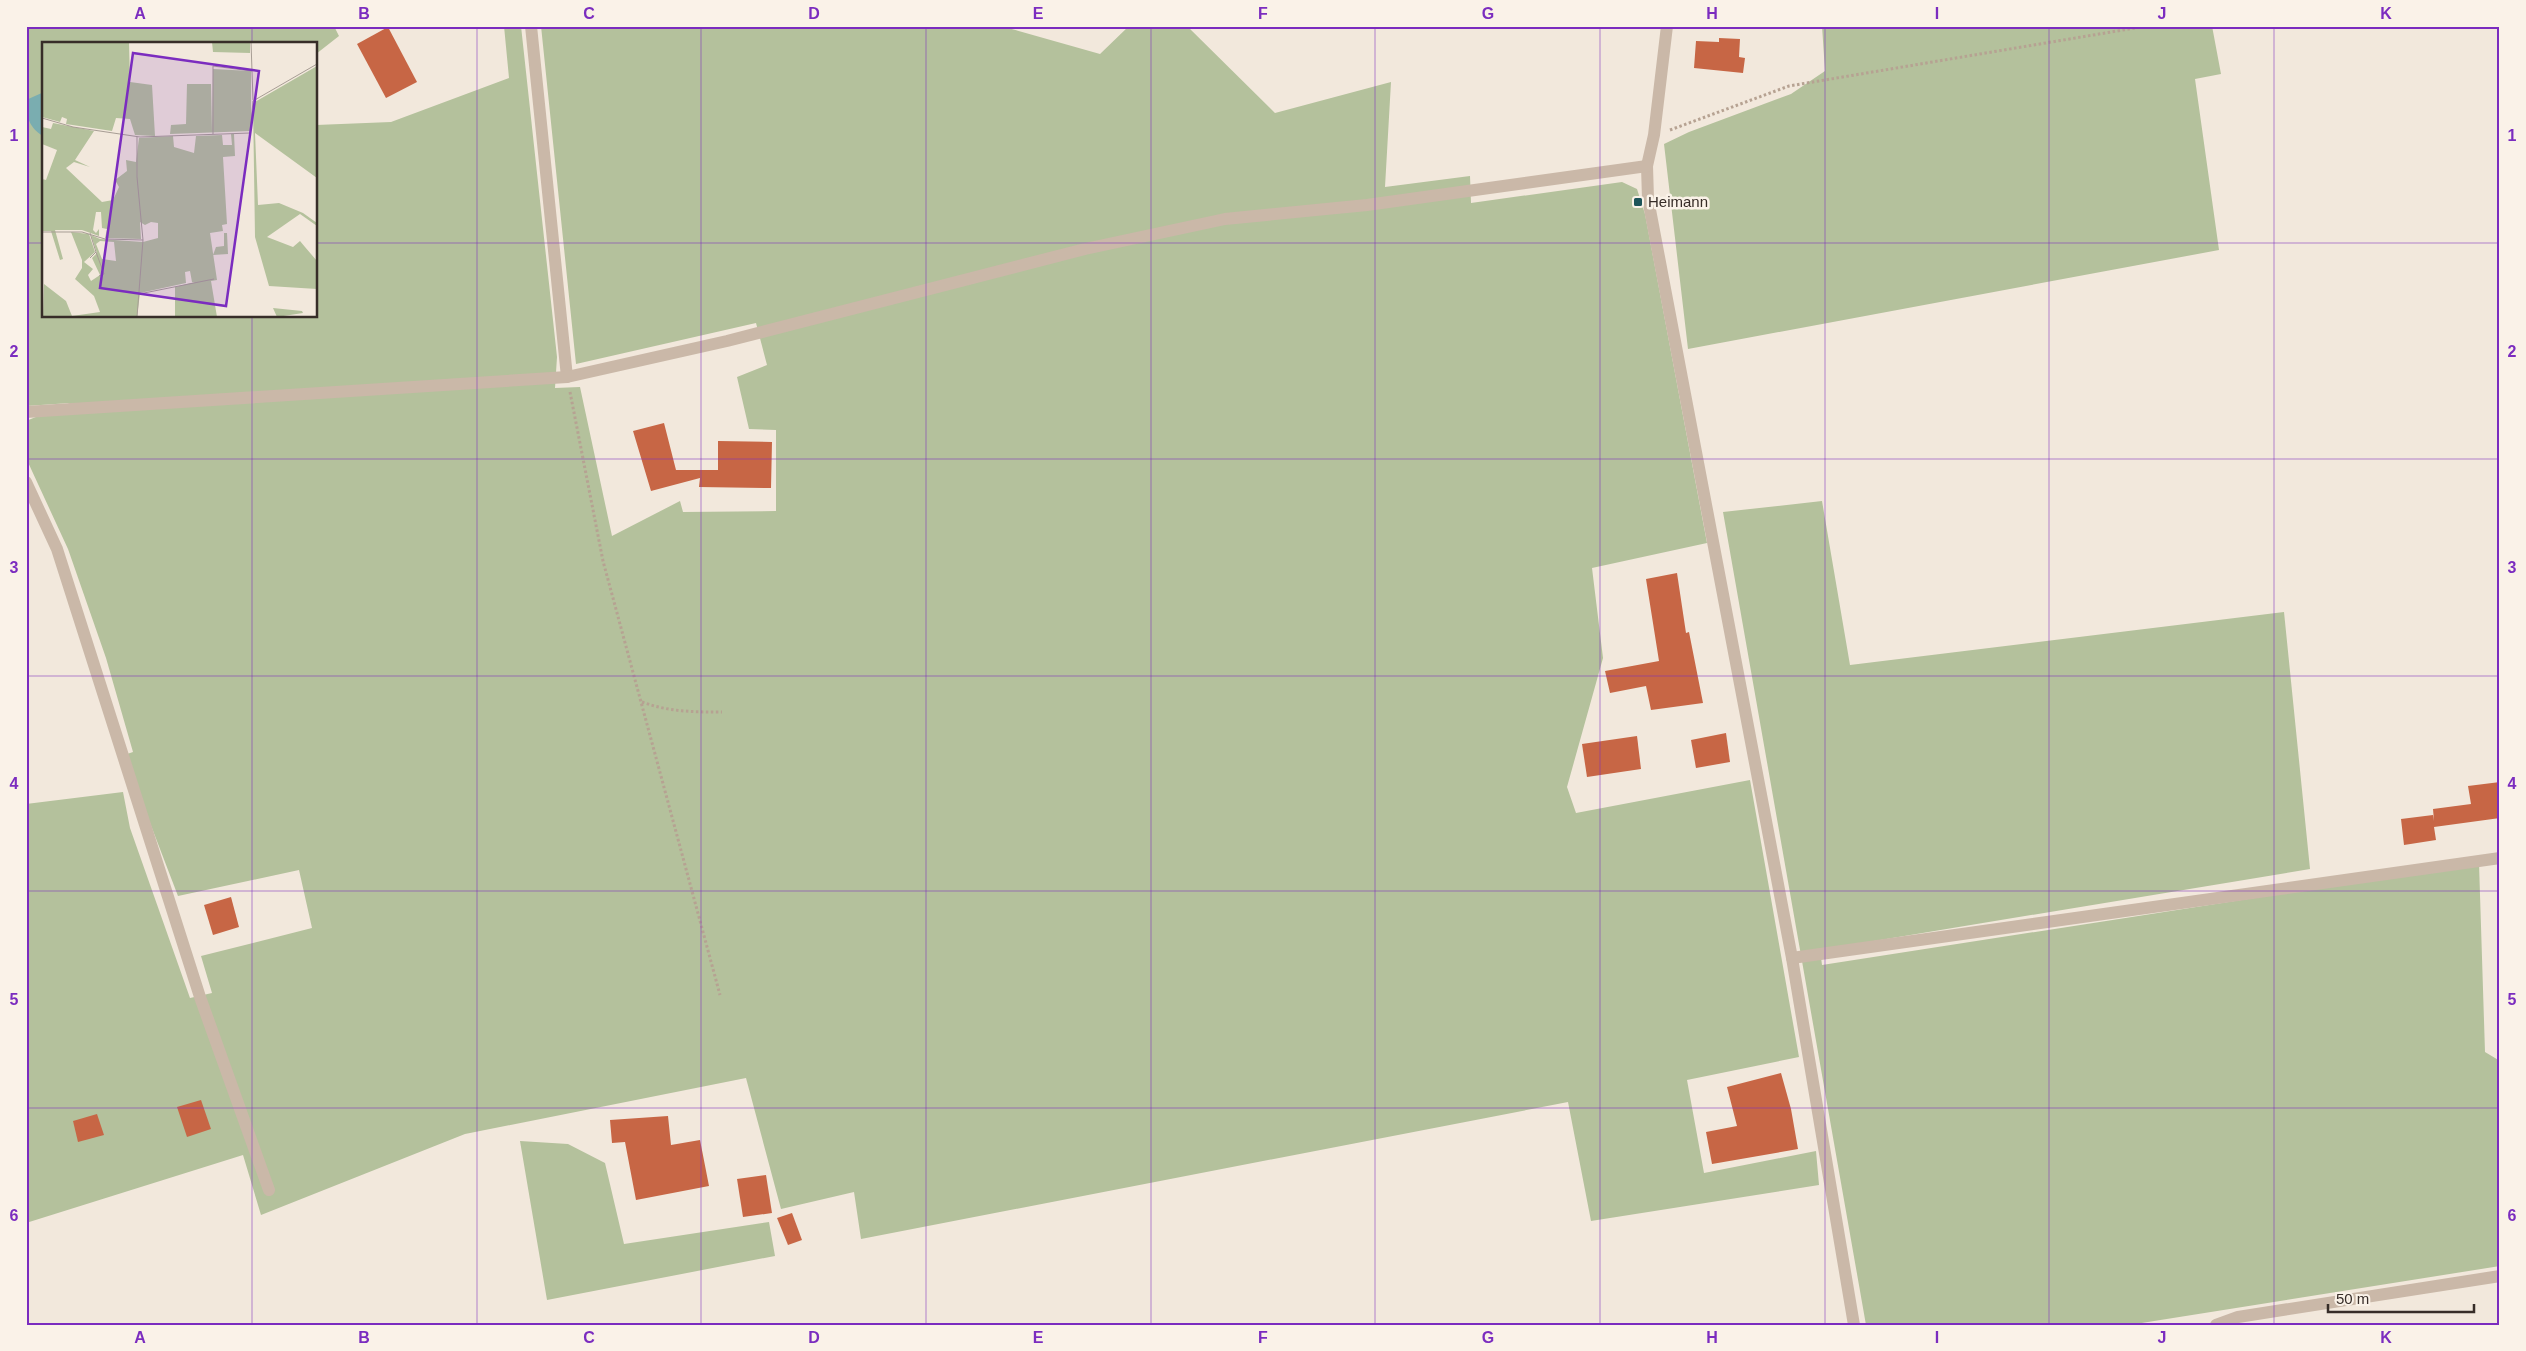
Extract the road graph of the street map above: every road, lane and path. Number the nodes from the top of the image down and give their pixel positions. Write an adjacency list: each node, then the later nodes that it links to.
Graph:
1 (531, 26): 6 (street)
2 (1667, 26): 4 (street)
3 (2146, 26): 4 (path)
4 (1654, 136): 5 (street)
5 (1646, 166): 6 (street); 12 (street)
6 (567, 377): 7 (street); 9 (path)
7 (26, 412)
8 (26, 482): 14 (street)
9 (641, 702): 10 (path); 13 (path)
10 (722, 712)
11 (2500, 858): 12 (street)
12 (1792, 958): 16 (street)
13 (720, 995)
14 (269, 1190)
15 (2500, 1276): 17 (street)
16 (1854, 1325)
17 (2216, 1325)

